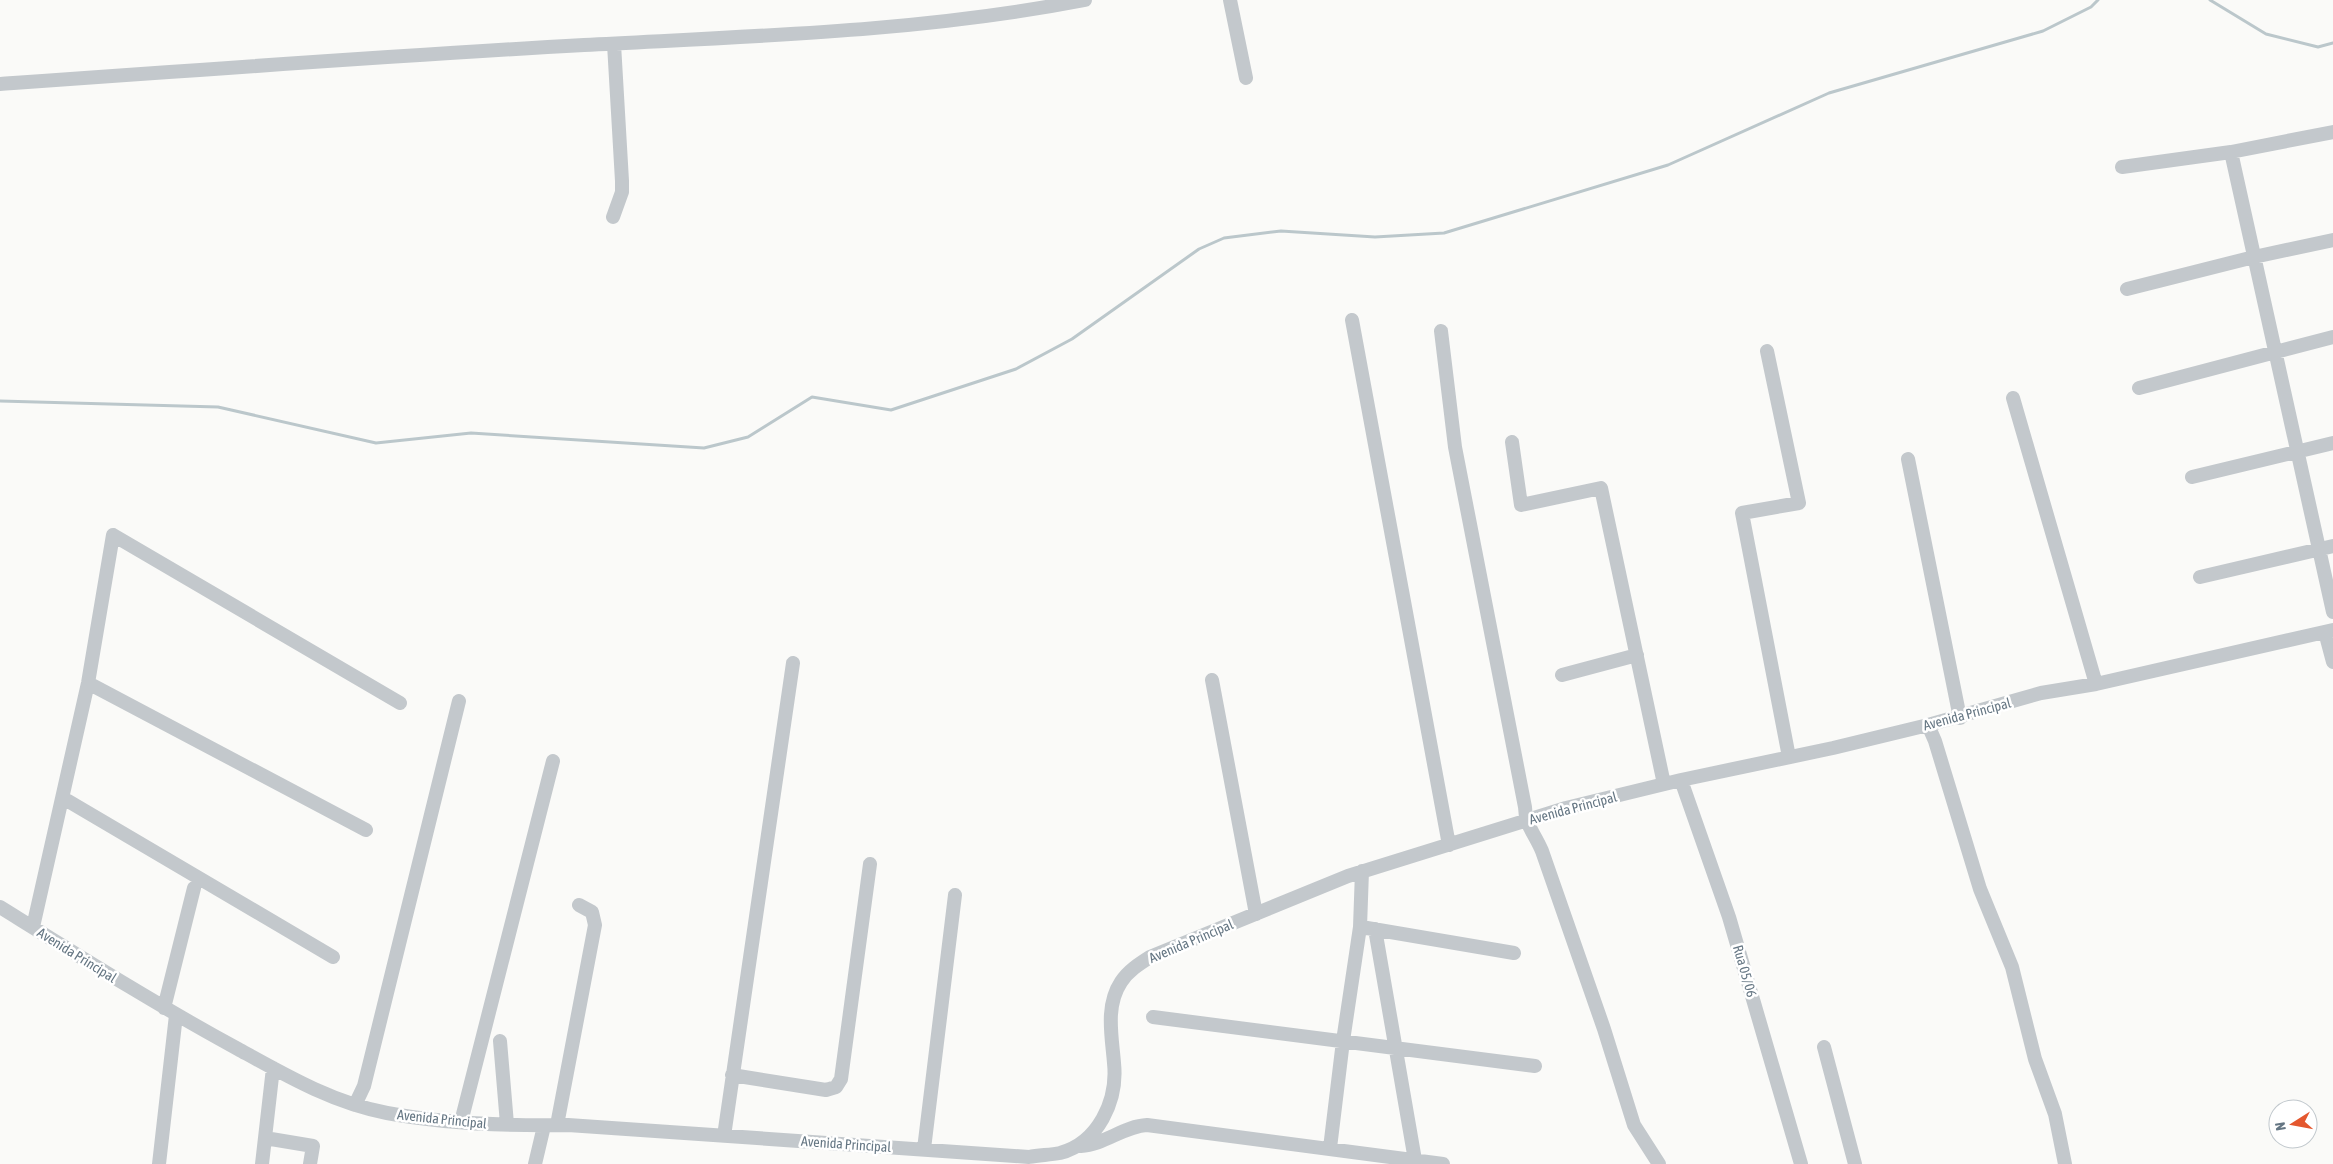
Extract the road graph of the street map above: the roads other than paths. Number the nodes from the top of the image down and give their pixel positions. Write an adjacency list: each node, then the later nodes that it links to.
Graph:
1 (1085, 0): 3 (street)
2 (1230, 0): 4 (street)
3 (614, 44): 5 (street); 9 (street)
4 (1246, 78)
5 (0, 84)
6 (2333, 132): 7 (street)
7 (2231, 152): 8 (street); 11 (street)
8 (2122, 167)
9 (613, 217)
10 (2333, 240): 11 (street)
11 (2254, 257): 12 (street); 17 (street)
12 (2127, 289)
13 (1352, 320): 48 (street)
14 (1440, 331): 46 (street)
15 (2333, 337): 17 (street)
16 (1767, 352): 41 (street)
17 (2276, 354): 18 (street); 22 (street)
18 (2139, 388)
19 (2013, 398): 36 (street)
20 (1512, 442): 30 (street)
21 (2333, 443): 22 (street)
22 (2297, 450): 24 (street); 26 (street)
23 (1908, 460): 39 (street)
24 (2192, 477)
25 (2333, 546): 26 (street)
26 (2319, 549): 27 (street); 28 (street)
27 (2200, 577)
28 (2333, 612)
29 (2329, 631): 31 (street); 36 (street, Avenida Principal)
30 (1637, 655): 33 (street); 44 (street)
31 (2333, 662)
32 (793, 663): 69 (street)
33 (1562, 674)
34 (1212, 680): 55 (street)
35 (88, 683): 38 (street); 45 (street); 47 (street)
36 (2096, 684): 39 (street, Avenida Principal)
37 (460, 701): 70 (street)
38 (400, 703)
39 (1960, 717): 40 (street, Avenida Principal)
40 (1928, 725): 41 (street, Avenida Principal); 88 (street)
41 (1788, 757): 43 (street, Avenida Principal)
42 (552, 761): 71 (street)
43 (1681, 780): 44 (street, Avenida Principal); 86 (street, Rua 05/06)
44 (1664, 784): 46 (street, Avenida Principal)
45 (63, 798): 57 (street); 60 (street)
46 (1525, 821): 48 (street, Avenida Principal); 85 (street)
47 (366, 830)
48 (1449, 845): 50 (street, Avenida Principal)
49 (870, 864): 69 (street)
50 (1362, 871): 55 (street, Avenida Principal); 56 (street)
51 (194, 888): 61 (street)
52 (955, 895): 78 (street)
53 (580, 906): 73 (street)
54 (0, 907): 57 (street, Avenida Principal)
55 (1256, 914): 76 (street, Avenida Principal)
56 (1360, 926): 58 (street); 64 (street)
57 (33, 927): 61 (street, Avenida Principal)
58 (1374, 929): 59 (street); 66 (street)
59 (1514, 953)
60 (334, 957)
61 (170, 1011): 68 (street, Avenida Principal); 80 (street)
62 (1153, 1017): 64 (street)
63 (500, 1041): 72 (street)
64 (1343, 1041): 66 (street); 77 (street)
65 (1824, 1047): 87 (street)
66 (1396, 1048): 67 (street); 79 (street)
67 (1535, 1066)
68 (273, 1068): 70 (street, Avenida Principal); 75 (street)
69 (732, 1075): 74 (street)
70 (355, 1105): 71 (street, Avenida Principal)
71 (462, 1122): 72 (street, Avenida Principal)
72 (507, 1124): 73 (street, Avenida Principal)
73 (550, 1126): 74 (street, Avenida Principal); 83 (street)
74 (724, 1136): 78 (street, Avenida Principal)
75 (265, 1138): 81 (street); 82 (street)
76 (1077, 1146): 77 (street); 78 (street, Avenida Principal)
77 (1330, 1148): 79 (street)
78 (924, 1149)
79 (1415, 1160): 84 (street)
80 (159, 1164)
81 (262, 1164)
82 (310, 1164)
83 (534, 1164)
84 (1443, 1164)
85 (1659, 1164)
86 (1800, 1164)
87 (1855, 1164)
88 (2065, 1164)

